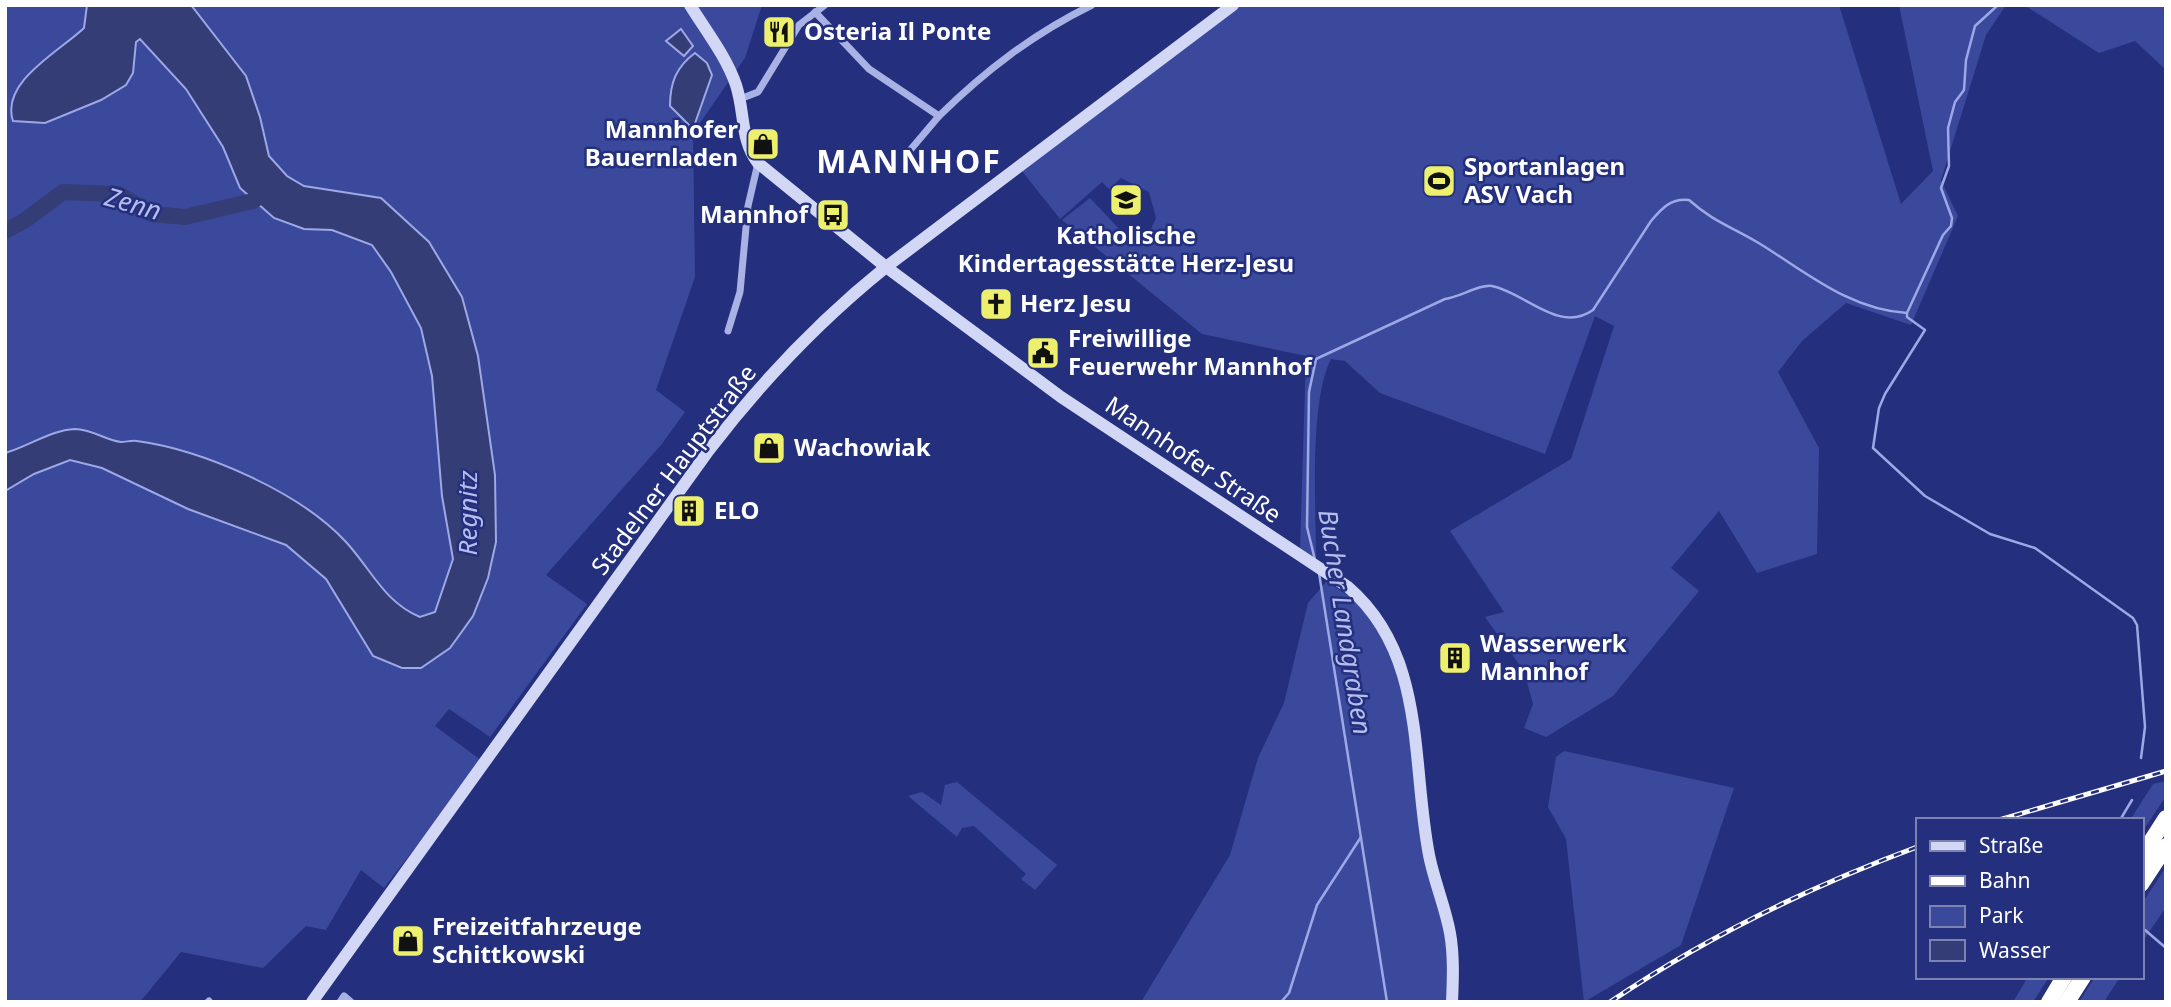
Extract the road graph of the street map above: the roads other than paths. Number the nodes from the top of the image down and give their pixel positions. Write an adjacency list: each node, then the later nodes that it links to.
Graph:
1 (690, 5): 6 (main road, Mannhofer Straße)
2 (825, 5): 5 (street)
3 (1092, 5): 7 (street)
4 (1233, 5): 10 (main road, Stadelner Hauptstraße)
5 (815, 12): 6 (street); 7 (street)
6 (740, 99): 9 (main road, Mannhofer Straße)
7 (939, 117): 8 (street)
8 (906, 155)
9 (758, 163): 10 (main road, Mannhofer Straße); 11 (street)
10 (886, 267): 18 (main road, Stadelner Hauptstraße); 21 (main road, Mannhofer Straße)
11 (728, 331)
12 (2166, 818): 14 (highway)
13 (2166, 846): 15 (highway)
14 (2143, 854)
15 (2143, 881)
16 (2063, 979): 22 (highway)
17 (2082, 979): 23 (highway)
18 (312, 1002)
19 (340, 1002): 20 (street)
20 (351, 1002)
21 (1452, 1002)
22 (2049, 1002)
23 (2067, 1002)

